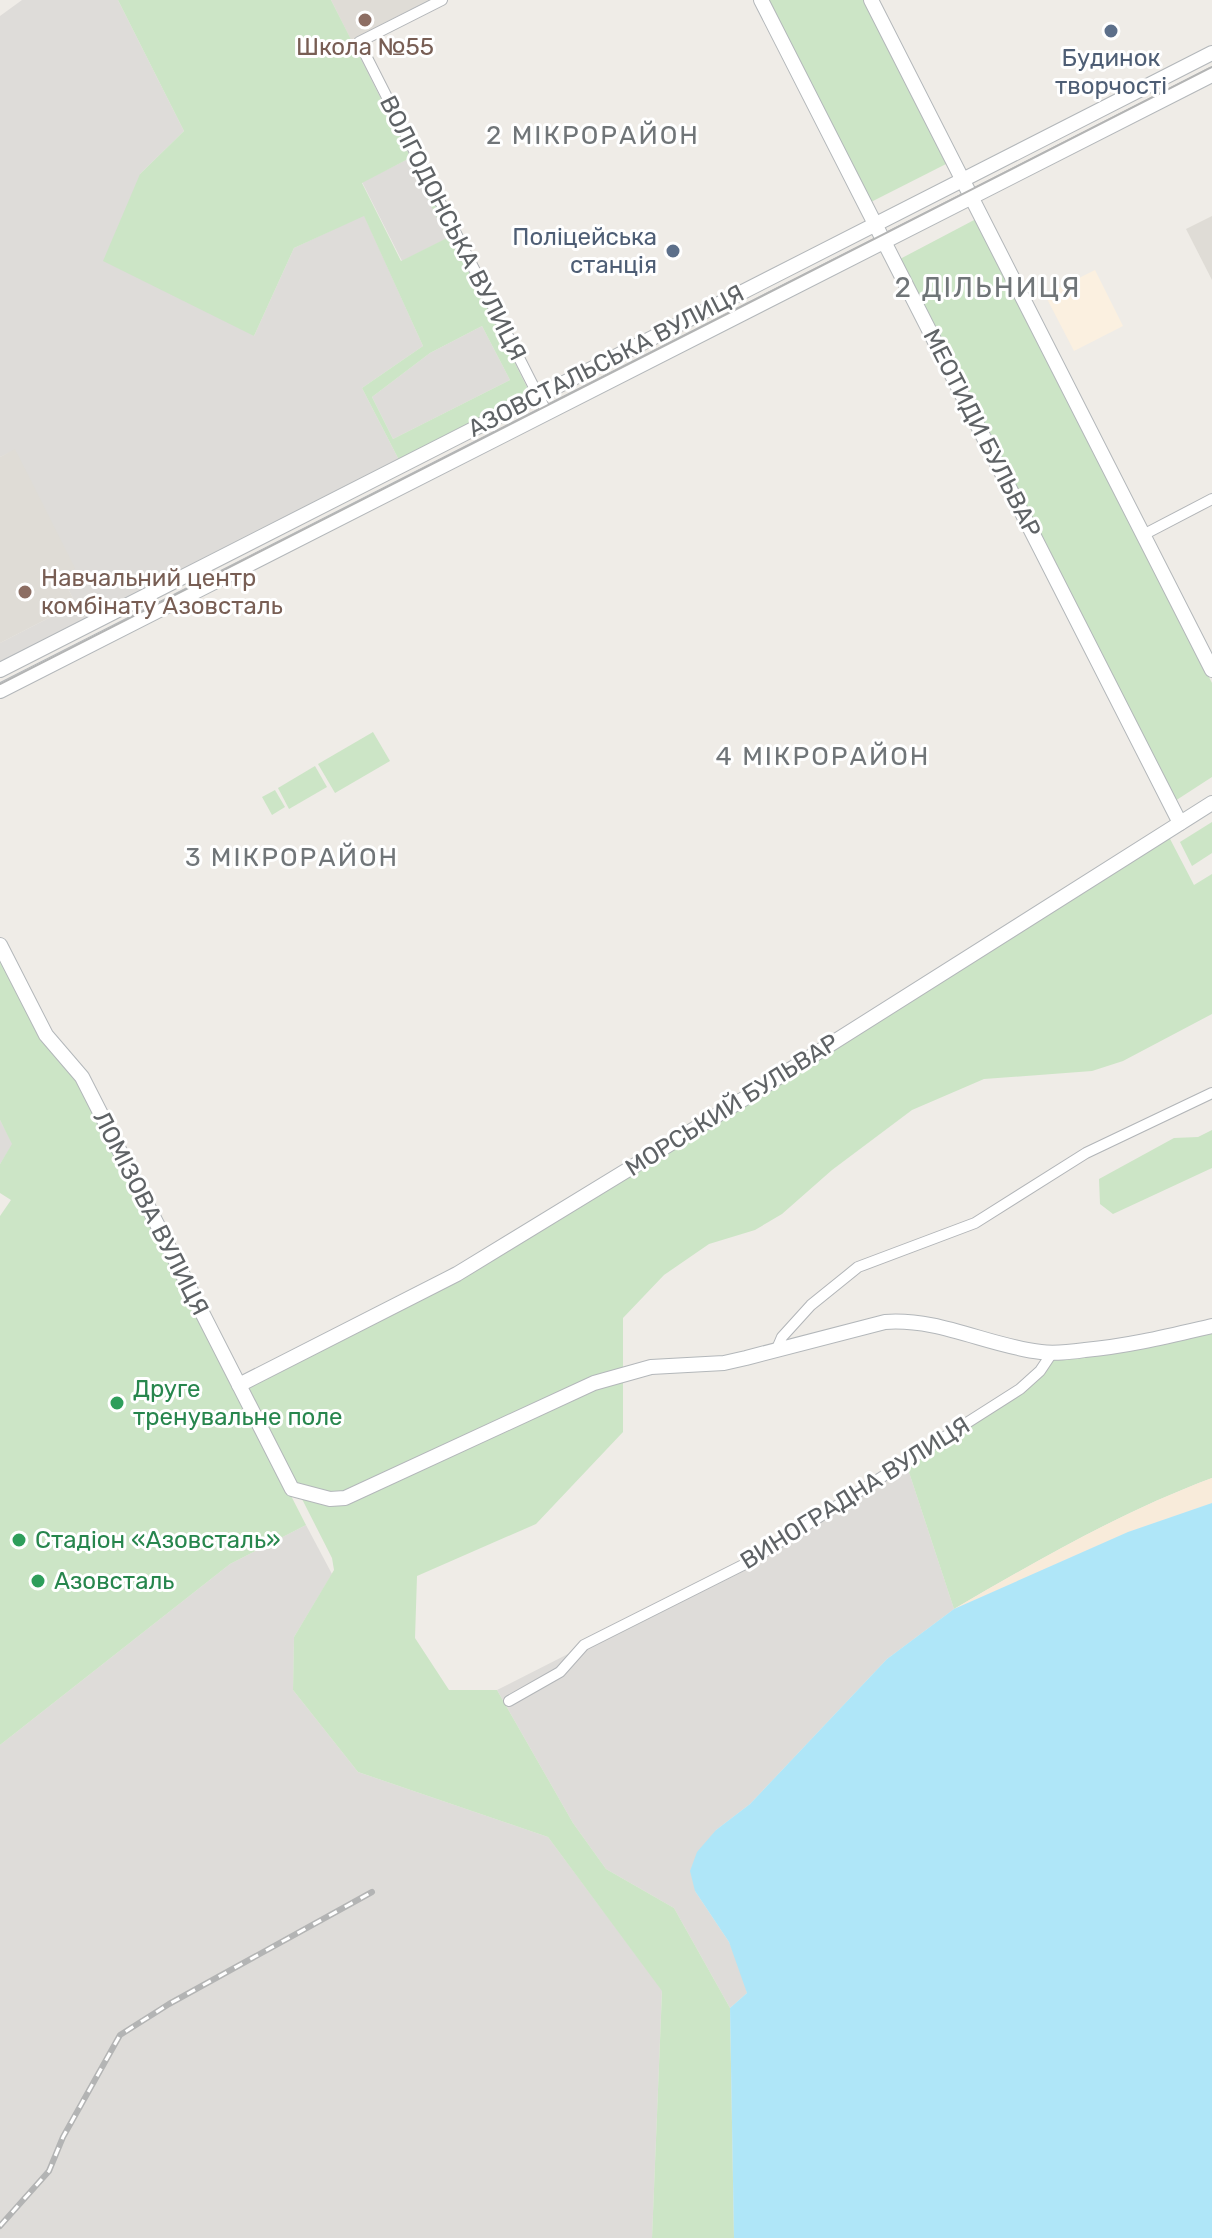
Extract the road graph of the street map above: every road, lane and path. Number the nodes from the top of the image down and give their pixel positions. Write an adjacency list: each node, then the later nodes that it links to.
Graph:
1 (442, 0): 10 (street, ВОЛГОДОНСЬКА ВУЛИЦЯ)
2 (761, 0): 8 (street, МЕОТИДИ БУЛЬВАР)
3 (871, 0): 6 (street)
4 (1212, 53): 6 (street, АЗОВСТАЛЬСЬКА ВУЛИЦЯ)
5 (1212, 75): 7 (street, АЗОВСТАЛЬСЬКА ВУЛИЦЯ)
6 (963, 179): 7 (street); 8 (street, АЗОВСТАЛЬСЬКА ВУЛИЦЯ)
7 (972, 197): 9 (street, АЗОВСТАЛЬСЬКА ВУЛИЦЯ); 13 (street)
8 (875, 224): 9 (street, МЕОТИДИ БУЛЬВАР); 10 (street, АЗОВСТАЛЬСЬКА ВУЛИЦЯ)
9 (884, 242): 11 (street, АЗОВСТАЛЬСЬКА ВУЛИЦЯ); 18 (street, МЕОТИДИ БУЛЬВАР)
10 (538, 396): 11 (street, ВОЛГОДОНСЬКА ВУЛИЦЯ); 14 (street, АЗОВСТАЛЬСЬКА ВУЛИЦЯ)
11 (547, 413): 16 (street, АЗОВСТАЛЬСЬКА ВУЛИЦЯ)
12 (1212, 499): 13 (street)
13 (1143, 535): 15 (street)
14 (0, 670)
15 (1212, 670)
16 (0, 691)
17 (1212, 803): 18 (street, МОРСЬКИЙ БУЛЬВАР)
18 (1180, 823): 24 (street, МОРСЬКИЙ БУЛЬВАР)
19 (0, 945): 24 (street, ЛОМІЗОВА ВУЛИЦЯ)
20 (1212, 1093): 22 (street)
21 (1212, 1326): 23 (street)
22 (776, 1351): 23 (street); 24 (street, ЛОМІЗОВА ВУЛИЦЯ)
23 (1052, 1353): 25 (street, ВИНОГРАДНА ВУЛИЦЯ)
24 (239, 1385)
25 (509, 1701)

